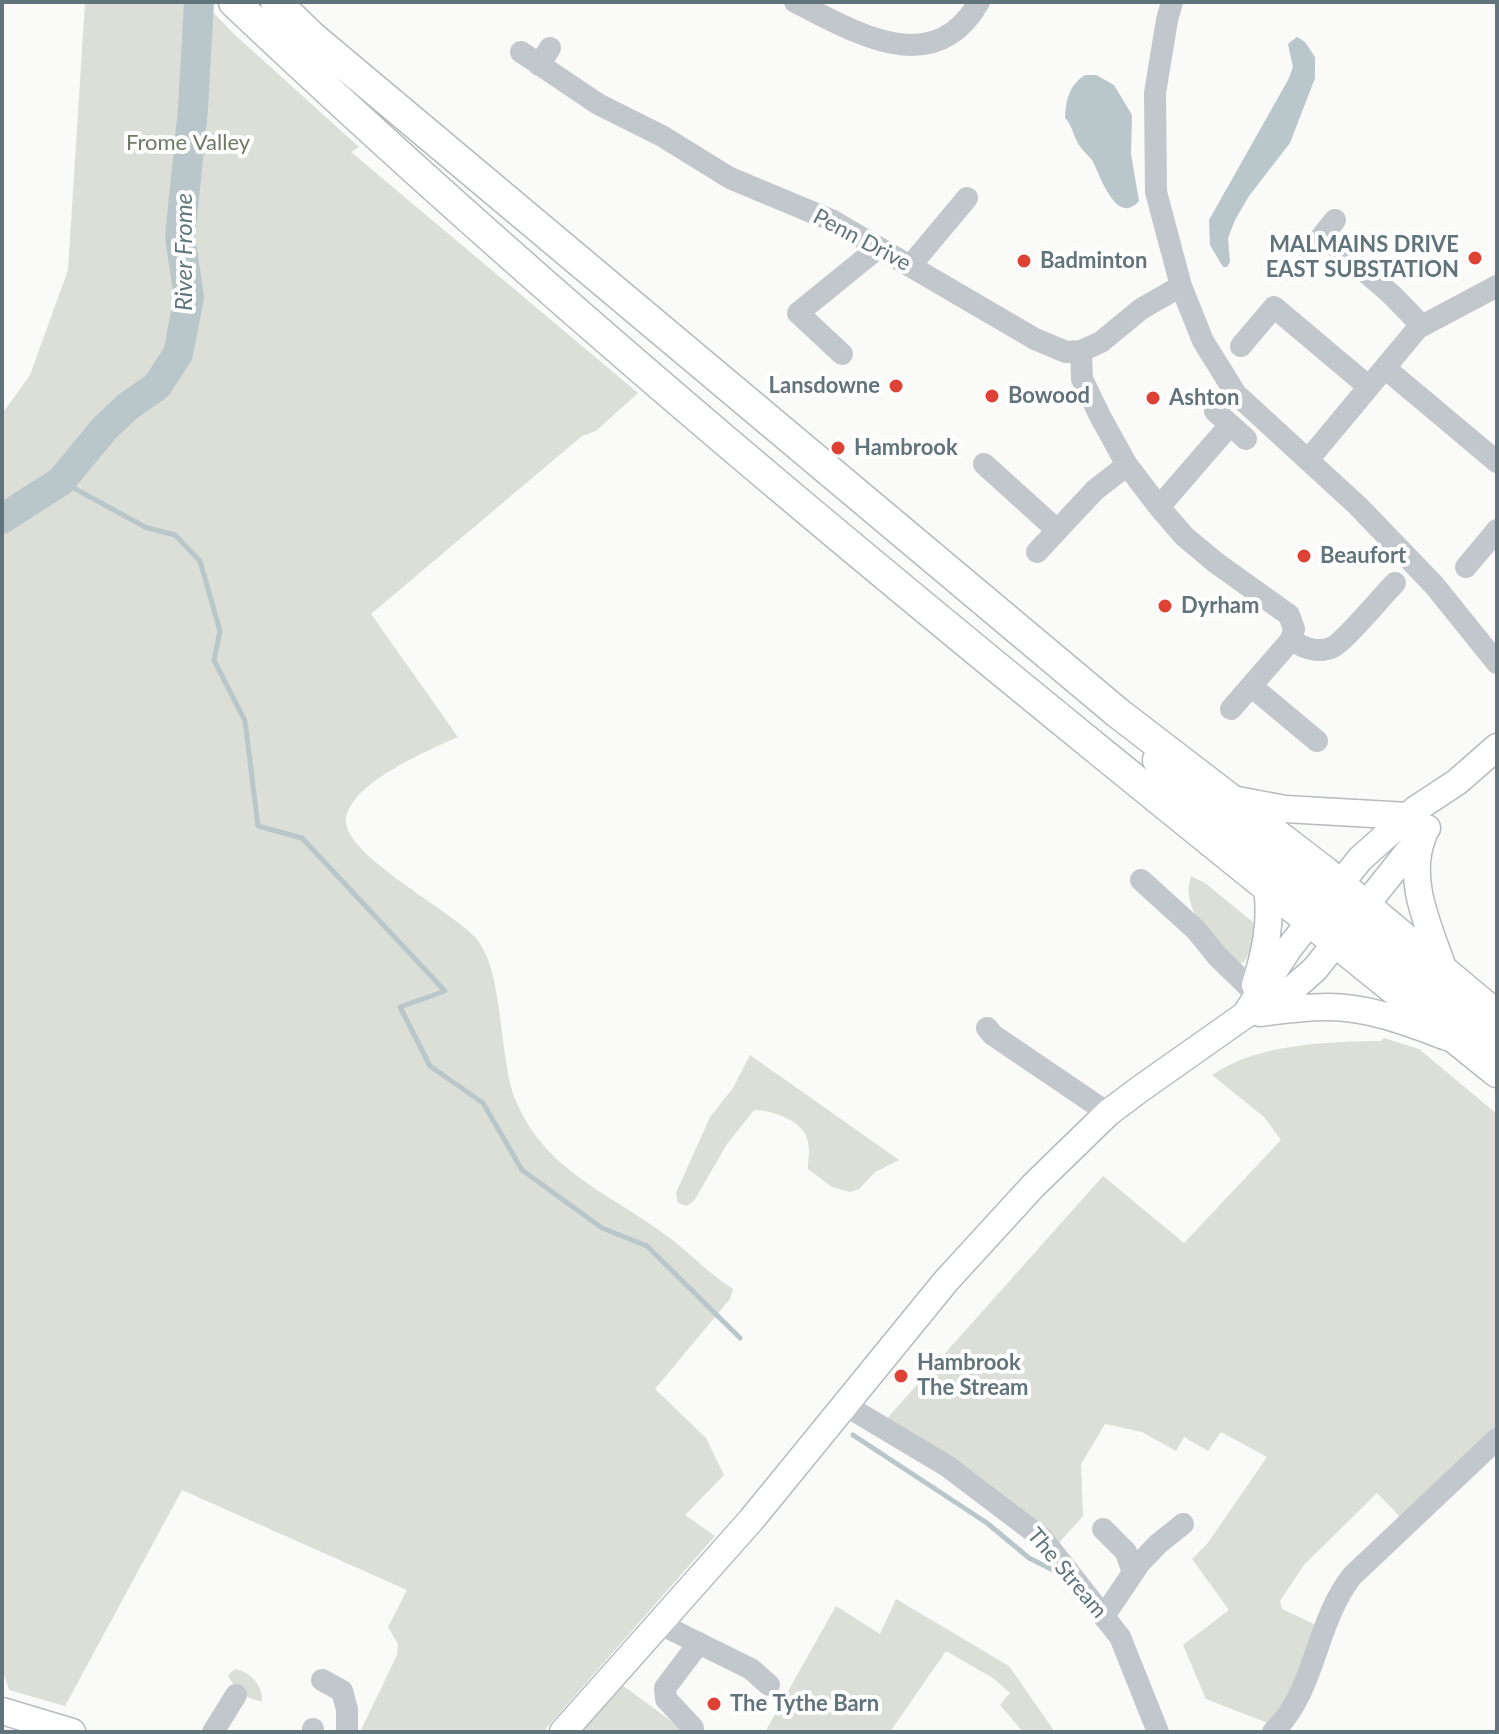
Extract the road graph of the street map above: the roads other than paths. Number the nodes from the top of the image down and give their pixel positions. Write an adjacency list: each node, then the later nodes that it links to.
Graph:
1 (234, 2): 40 (highway)
2 (276, 2): 34 (highway)
3 (795, 2): 4 (street)
4 (979, 2)
5 (1172, 2): 11 (street)
6 (521, 52): 9 (street, Penn Drive)
7 (967, 198): 10 (street)
8 (1322, 235): 13 (street)
9 (878, 248): 10 (street, Penn Drive); 16 (street)
10 (911, 265): 15 (street, Penn Drive)
11 (1181, 286): 15 (street); 20 (street)
12 (1497, 286): 13 (street)
13 (1422, 326): 17 (street)
14 (1241, 346): 18 (street)
15 (1081, 351): 23 (street)
16 (842, 354)
17 (1385, 368): 18 (street); 21 (street)
18 (1369, 387): 20 (street)
19 (1230, 425): 24 (street)
20 (1308, 460): 31 (street)
21 (1497, 462)
22 (984, 464): 25 (street)
23 (1127, 465): 24 (street); 25 (street)
24 (1159, 507): 30 (street)
25 (1057, 530): 27 (street)
26 (1497, 530): 28 (street)
27 (1037, 552)
28 (1466, 567)
29 (1395, 583): 30 (street)
30 (1291, 640): 32 (street)
31 (1497, 663)
32 (1251, 686): 33 (street); 35 (street)
33 (1231, 709)
34 (1118, 713): 37 (highway); 41 (highway)
35 (1317, 741)
36 (1497, 747): 38 (main road)
37 (1232, 799): 38 (main road); 41 (highway)
38 (1417, 822): 41 (main road); 42 (main road); 43 (main road)
39 (1141, 880): 44 (street)
40 (1267, 888): 41 (highway); 44 (main road)
41 (1325, 903): 42 (highway); 42 (highway); 44 (main road)
42 (1350, 924): 43 (highway); 44 (main road); 47 (highway); 48 (highway)
43 (1444, 971): 45 (highway)
44 (1249, 1003): 47 (main road); 50 (main road)
45 (1497, 1016)
46 (987, 1028): 50 (street)
47 (1458, 1041): 49 (highway)
48 (1497, 1054)
49 (1497, 1072)
50 (1108, 1113): 51 (main road)
51 (845, 1405): 56 (street, The Stream); 57 (main road)
52 (1497, 1439): 69 (street)
53 (1183, 1524): 55 (street)
54 (1103, 1529): 55 (street)
55 (1133, 1573): 56 (street)
56 (1104, 1616): 68 (street, The Stream)
57 (658, 1623): 58 (street); 67 (main road)
58 (699, 1643): 60 (street); 63 (street)
59 (322, 1680): 66 (street)
60 (769, 1685)
61 (236, 1695): 65 (street)
62 (2, 1711): 64 (main road)
63 (693, 1728)
64 (72, 1732)
65 (213, 1732)
66 (347, 1732)
67 (563, 1732)
68 (1158, 1732)
69 (1273, 1732)

